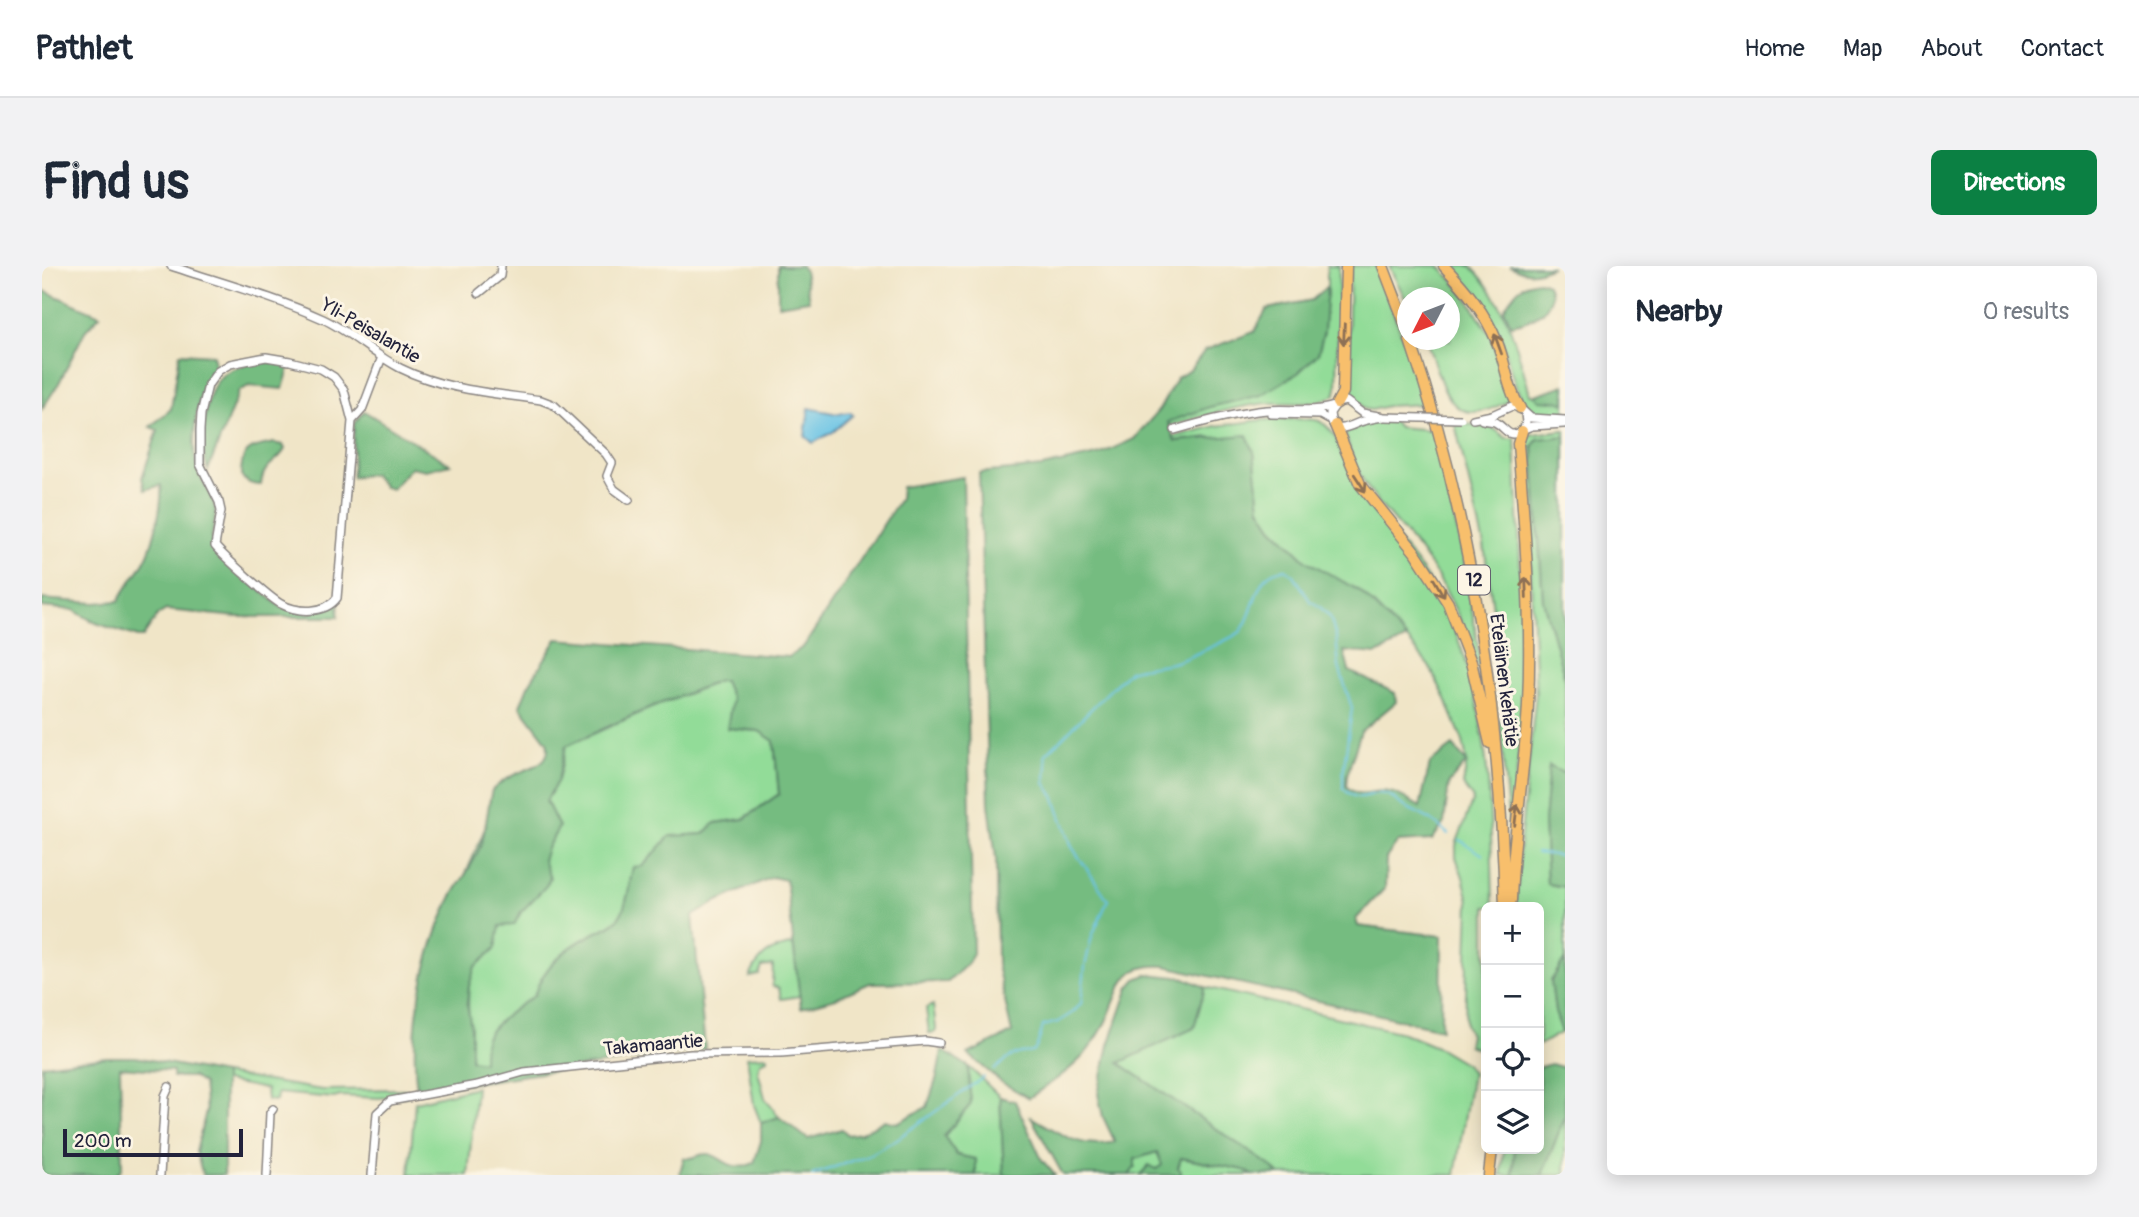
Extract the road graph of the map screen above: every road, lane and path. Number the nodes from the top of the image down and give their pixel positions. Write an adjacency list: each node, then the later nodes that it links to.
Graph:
1 (171, 266): 9 (street, Yli-Peisalantie)
2 (500, 266): 6 (street)
3 (1346, 266): 10 (highway, one-way to 10)
4 (1383, 266): 7 (highway)
5 (1444, 266): 11 (highway, one-way to 5)
6 (479, 293)
7 (1397, 302)
8 (1413, 350): 21 (highway, Eteläinen kehätie / 12)
9 (382, 358): 15 (street); 20 (street, Yli-Peisalantie)
10 (1336, 404): 12 (street); 13 (street); 17 (street)
11 (1523, 411): 14 (street); 16 (street); 19 (street)
12 (1249, 413): 17 (street); 18 (street)
13 (1384, 417): 14 (street, bridge); 17 (street)
14 (1473, 419): 19 (street)
15 (352, 421): 15 (street)
16 (1565, 422): 19 (street)
17 (1333, 423): 21 (highway, one-way to 21)
18 (1175, 430)
19 (1522, 430): 23 (highway, one-way to 19)
20 (629, 500)
21 (1503, 827): 22 (highway, Eteläinen kehätie / 12)
22 (1505, 902)
23 (1510, 902)
24 (939, 1043): 30 (street, Takamaantie)
25 (169, 1087): 28 (street)
26 (272, 1109): 29 (street)
27 (1491, 1154): 31 (highway)
28 (160, 1175)
29 (267, 1175)
30 (372, 1175)
31 (1489, 1175)

